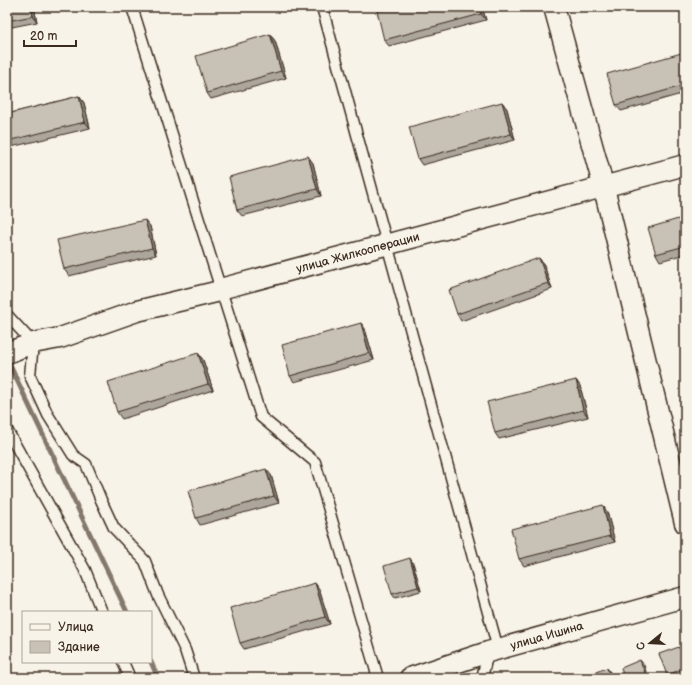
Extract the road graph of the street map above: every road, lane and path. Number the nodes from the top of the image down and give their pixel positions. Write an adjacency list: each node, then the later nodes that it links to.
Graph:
1 (132, 7): 7 (lane)
2 (322, 7): 6 (lane)
3 (554, 7): 5 (street)
4 (685, 166): 5 (street, улица Жилкооперации)
5 (604, 188): 6 (street, улица Жилкооперации); 12 (street)
6 (387, 246): 7 (street, улица Жилкооперации); 15 (lane)
7 (220, 289): 9 (street, улица Жилкооперации); 19 (lane)
8 (7, 315): 9 (lane)
9 (33, 343): 10 (street, улица Жилкооперации); 18 (lane)
10 (7, 353)
11 (7, 430): 14 (lane)
12 (685, 523)
13 (685, 597): 15 (street, улица Ишина)
14 (102, 611)
15 (493, 651): 20 (street, улица Ишина); 21 (lane)
16 (123, 663): 17 (lane)
17 (130, 678)
18 (194, 678)
19 (378, 678)
20 (410, 678)
21 (482, 678)

